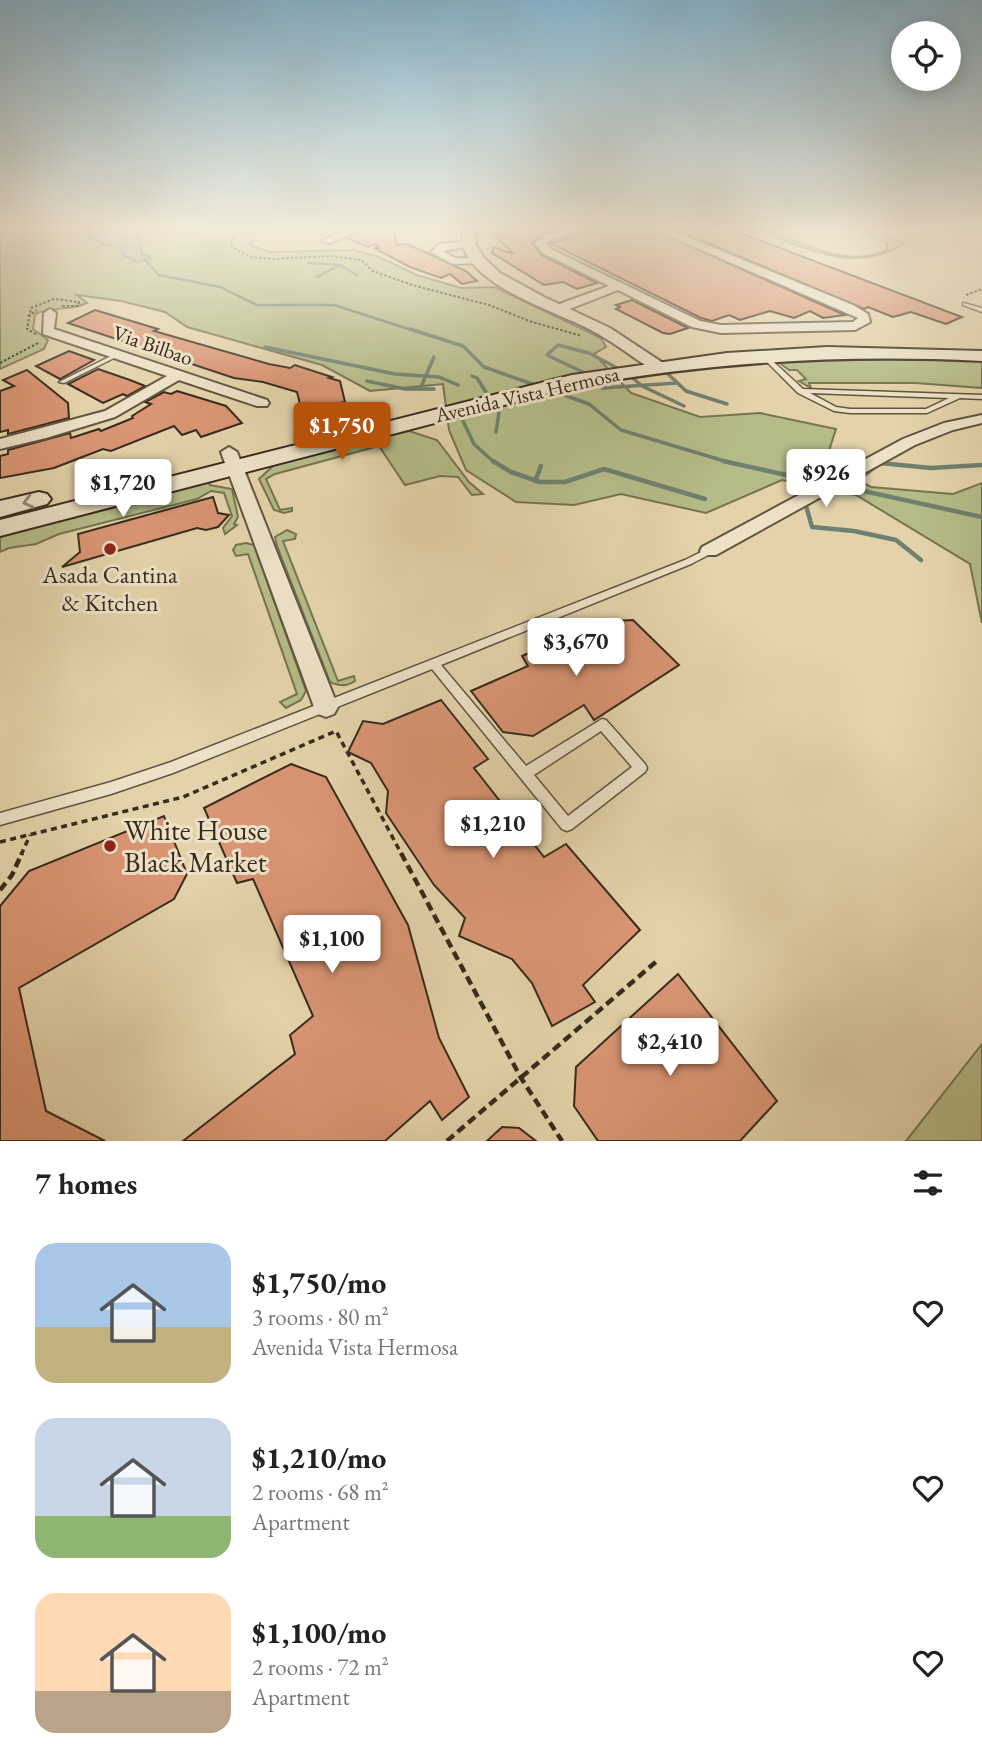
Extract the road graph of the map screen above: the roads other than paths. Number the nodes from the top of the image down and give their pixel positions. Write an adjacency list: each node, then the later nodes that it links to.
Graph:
1 (506, 281): 6 (street)
2 (608, 281): 4 (street)
3 (780, 281): 4 (street)
4 (622, 288): 6 (street)
5 (965, 304): 7 (lane)
6 (569, 309): 13 (street)
7 (982, 310)
8 (50, 313): 11 (street, Via Bilbao)
9 (982, 346): 13 (main road, Avenida Vista Hermosa)
10 (761, 353): 12 (main road, Avenida Vista Hermosa); 13 (main road, Avenida Vista Hermosa); 16 (lane)
11 (117, 355): 14 (street, Via Bilbao); 15 (lane)
12 (982, 356)
13 (648, 360): 22 (main road, Avenida Vista Hermosa)
14 (176, 376): 19 (street, Via Bilbao); 21 (street)
15 (62, 382)
16 (801, 391): 17 (lane); 17 (lane)
17 (958, 396): 18 (lane)
18 (982, 397)
19 (262, 403)
20 (982, 419): 25 (street)
21 (0, 444)
22 (232, 460): 23 (main road, Avenida Vista Hermosa, one-way to 23); 24 (main road, Avenida Vista Hermosa); 27 (street)
23 (0, 509)
24 (0, 528)
25 (717, 547): 26 (lane)
26 (434, 664): 27 (lane); 28 (lane)
27 (326, 708): 29 (lane)
28 (525, 774): 28 (lane)
29 (0, 819)

